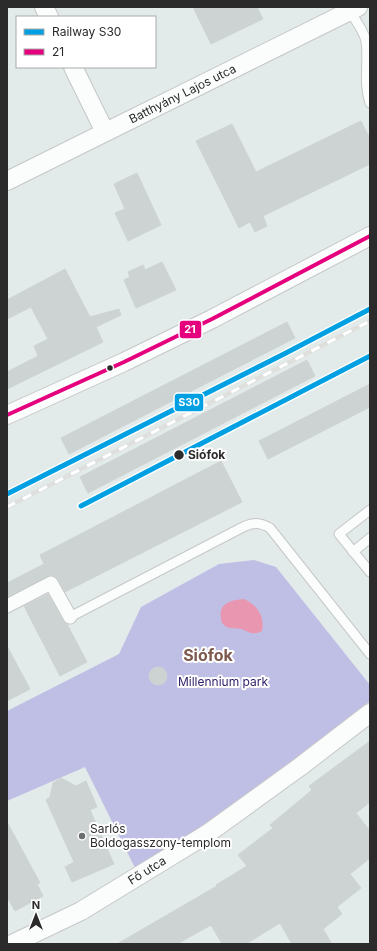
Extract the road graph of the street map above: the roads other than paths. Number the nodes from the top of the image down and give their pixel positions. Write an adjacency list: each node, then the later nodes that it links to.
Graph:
1 (44, 7): 3 (street)
2 (354, 9): 5 (lane); 6 (street, Batthyány Lajos utca)
3 (48, 16)
4 (73, 68): 6 (street)
5 (370, 103)
6 (105, 132): 7 (street, Batthyány Lajos utca)
7 (7, 181)
8 (370, 236): 9 (street)
9 (7, 415)
10 (370, 510): 12 (lane)
11 (370, 538): 12 (lane)
12 (353, 552): 13 (lane)
13 (370, 572)
14 (7, 606): 15 (street)
15 (70, 617): 16 (lane)
16 (370, 654)
17 (370, 713): 18 (street, Fő utca)
18 (12, 944)

